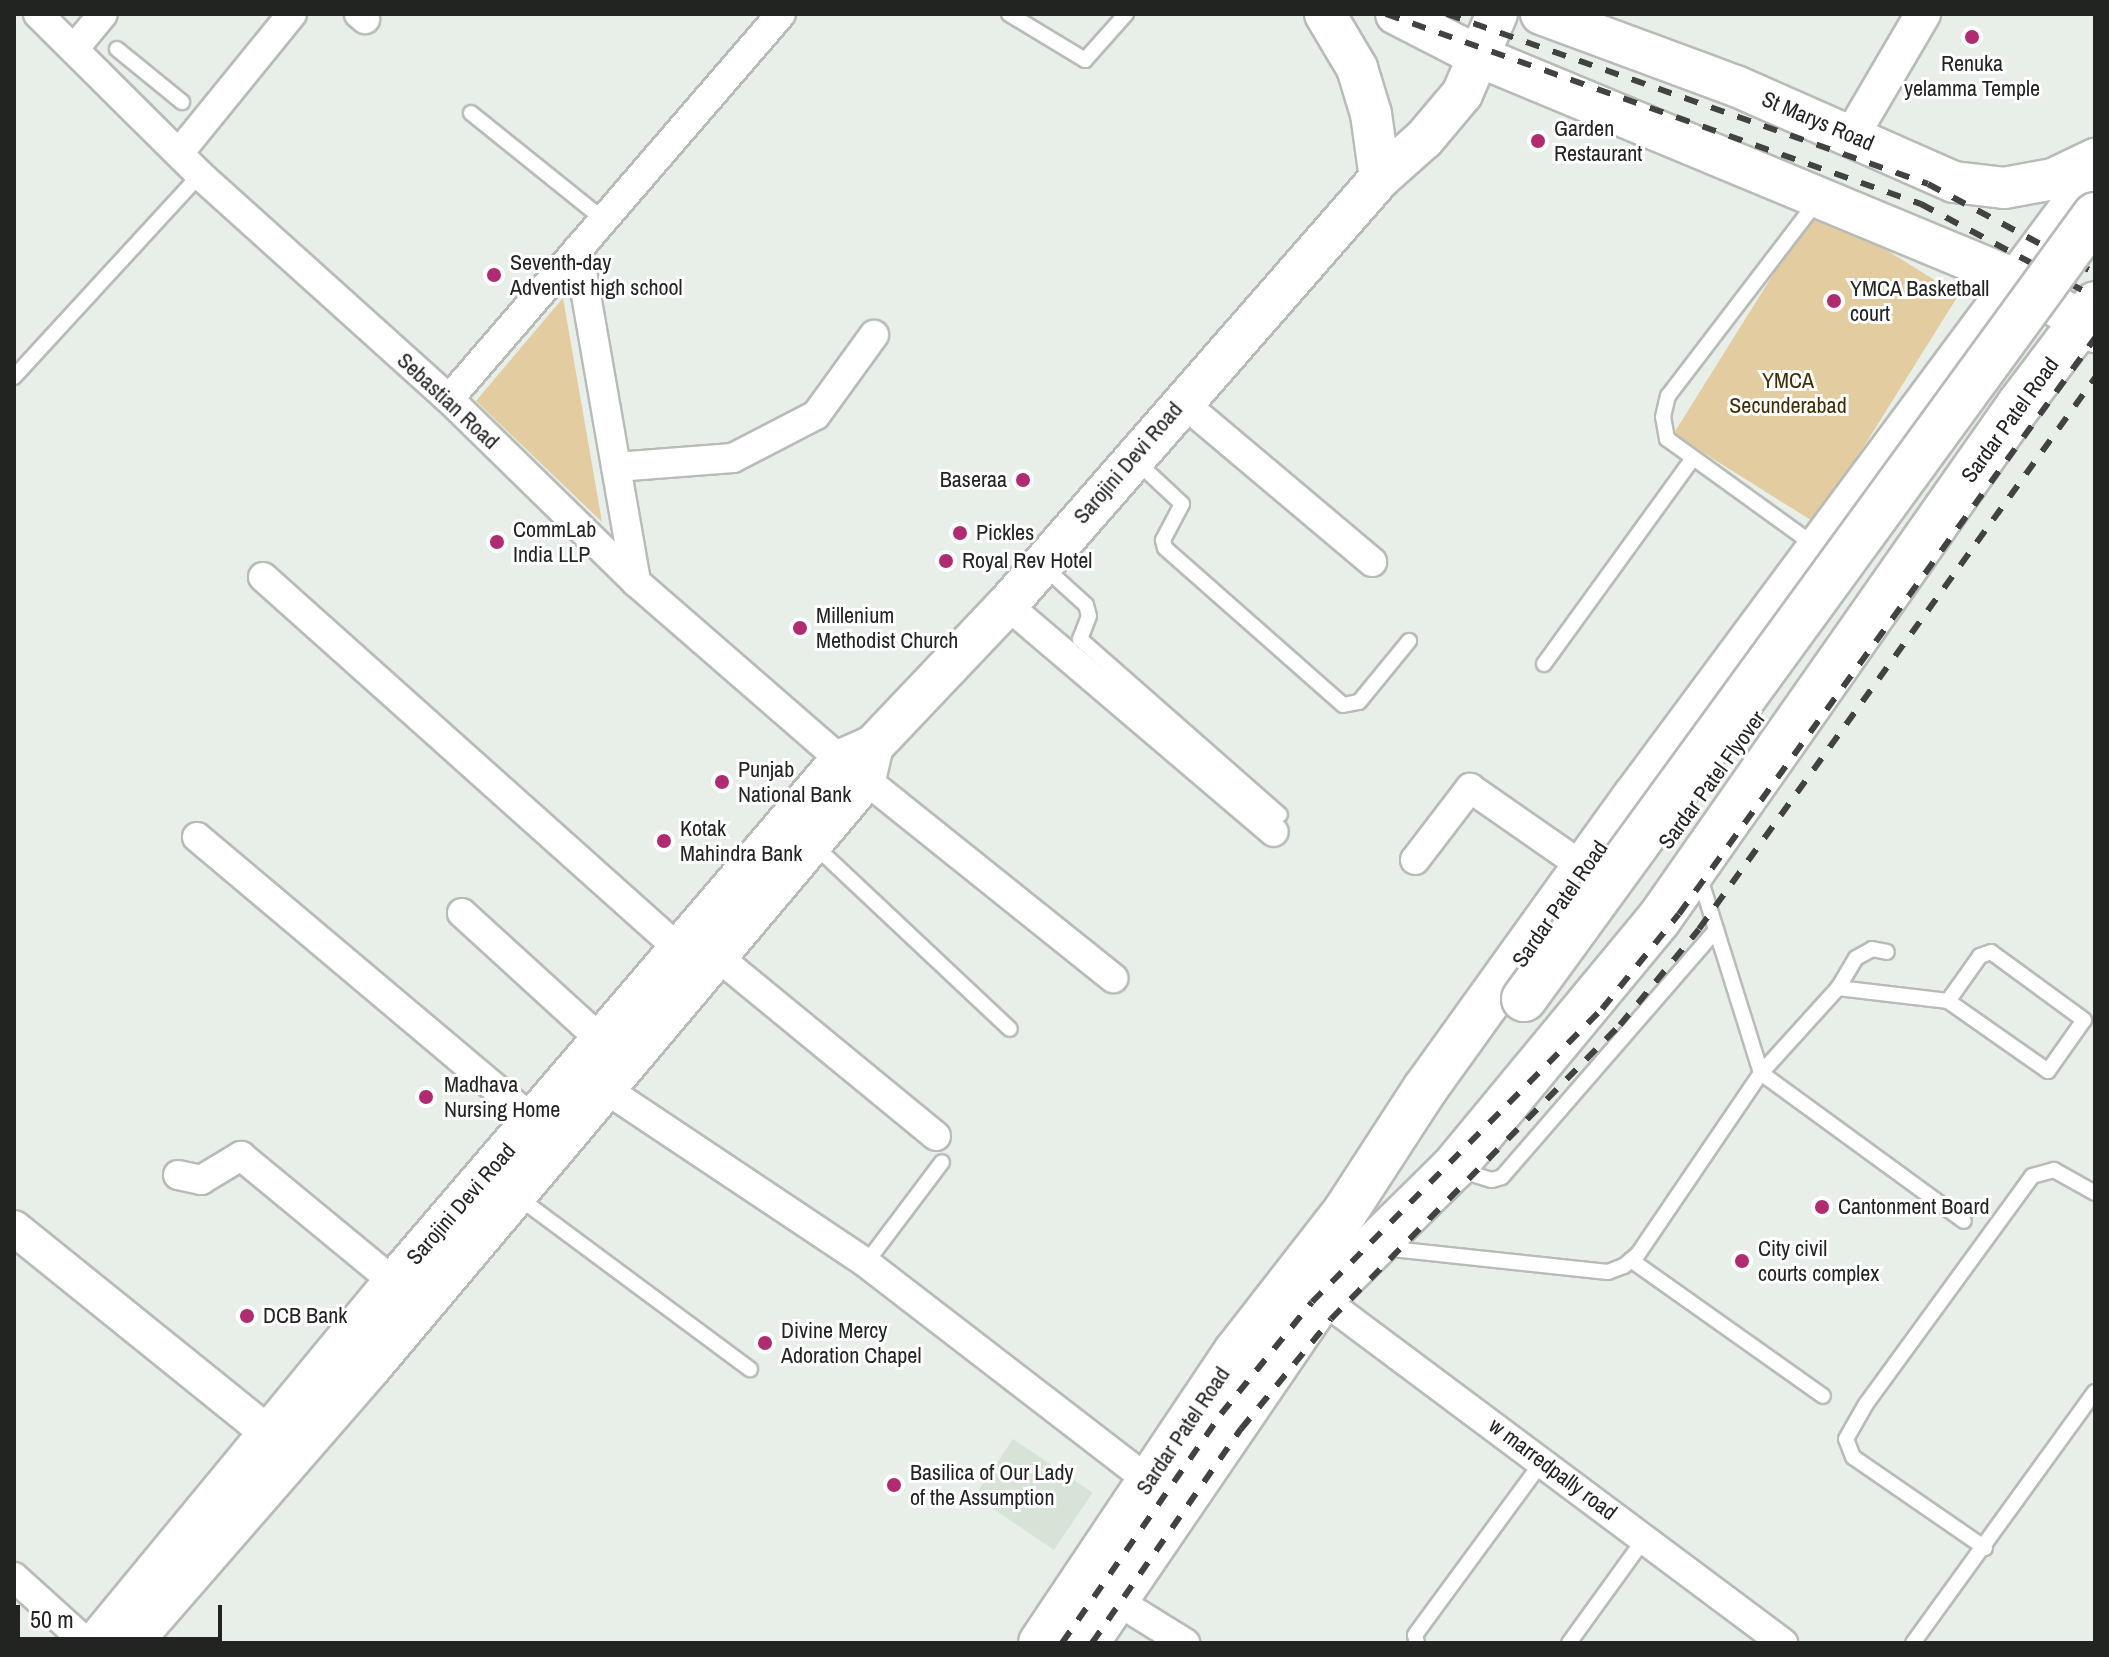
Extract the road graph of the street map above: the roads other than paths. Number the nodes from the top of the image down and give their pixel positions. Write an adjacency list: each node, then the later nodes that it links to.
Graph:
1 (38, 14): 13 (street, Sebastian Road)
2 (103, 14): 13 (street)
3 (270, 14): 21 (street)
4 (292, 14): 21 (street)
5 (781, 14): 28 (street)
6 (1009, 14): 12 (lane)
7 (1325, 14): 24 (main road)
8 (1396, 14): 15 (main road)
9 (1497, 14): 15 (main road, Sarojini Devi Road)
10 (1541, 14): 20 (main road, St Marys Road)
11 (1923, 14): 20 (street)
12 (1118, 17)
13 (74, 49): 17 (street, Sebastian Road)
14 (117, 49): 16 (lane)
15 (1480, 57): 24 (main road, Sarojini Devi Road); 26 (main road)
16 (137, 66): 17 (lane); 18 (lane)
17 (117, 92): 21 (street, Sebastian Road)
18 (182, 102)
19 (471, 113): 28 (lane)
20 (1852, 135): 22 (main road, St Marys Road)
21 (174, 148): 23 (street, Sebastian Road)
22 (2095, 159)
23 (200, 175): 36 (lane); 38 (street, Sebastian Road)
24 (1380, 178): 39 (main road, Sarojini Devi Road)
25 (2095, 179): 27 (main road); 29 (main road, Sardar Patel Road)
26 (1821, 196): 32 (main road); 41 (lane)
27 (2095, 213): 65 (main road, Sardar Patel Flyover, bridge)
28 (603, 219): 30 (street)
29 (2055, 230): 31 (main road); 32 (main road, Sardar Patel Road)
30 (578, 249): 38 (street); 42 (street)
31 (2095, 253): 65 (main road, Sardar Patel Flyover)
32 (2017, 280): 33 (main road, Sardar Patel Road); 34 (main road)
33 (1982, 327): 37 (main road); 43 (main road, Sardar Patel Road)
34 (2091, 330): 37 (main road, Sardar Patel Road)
35 (874, 335): 42 (street)
36 (14, 377)
37 (2031, 388): 56 (main road, Sardar Patel Road)
38 (449, 399): 47 (street, Sebastian Road)
39 (1181, 401): 40 (main road, Sarojini Devi Road); 44 (street)
40 (1132, 457): 45 (main road, Sarojini Devi Road); 49 (lane)
41 (1693, 458): 43 (lane); 50 (lane)
42 (616, 467): 47 (street)
43 (1817, 547): 57 (main road, Sardar Patel Road)
44 (1372, 562)
45 (1041, 564): 48 (main road, Sarojini Devi Road); 52 (lane)
46 (263, 577): 61 (street)
47 (636, 582): 51 (street, Sebastian Road)
48 (1007, 605): 51 (main road, Sarojini Devi Road); 52 (street)
49 (1409, 641)
50 (1544, 664)
51 (860, 762): 54 (main road, Sarojini Devi Road); 61 (main road, Sarojini Devi Road); 62 (street, Sebastian Road)
52 (1277, 824)
53 (197, 837): 70 (street)
54 (812, 843): 61 (main road, Sarojini Devi Road); 66 (lane)
55 (1415, 860): 57 (street)
56 (1697, 866): 59 (lane); 72 (main road, Sardar Patel Road)
57 (1585, 868): 76 (main road, Sardar Patel Road)
58 (462, 913): 67 (street)
59 (1716, 930): 68 (lane); 72 (lane)
60 (1887, 952): 63 (lane)
61 (699, 954): 67 (main road, Sarojini Devi Road); 69 (main road, Sarojini Devi Road); 71 (street)
62 (1113, 978)
63 (1838, 988): 64 (lane); 68 (lane)
64 (1948, 1001): 64 (lane)
65 (1533, 1006): 76 (main road, Sardar Patel Flyover); 83 (main road, Sardar Patel Flyover)
66 (1010, 1029)
67 (600, 1039): 70 (main road, Sarojini Devi Road)
68 (1761, 1073): 77 (lane); 80 (lane)
69 (604, 1088): 75 (main road, Sarojini Devi Road); 81 (street)
70 (533, 1120): 82 (main road, Sarojini Devi Road)
71 (939, 1149): 81 (lane)
72 (1453, 1168): 79 (main road, Sardar Patel Road)
73 (178, 1175): 82 (street)
74 (2095, 1193): 91 (lane)
75 (514, 1195): 84 (lane); 87 (main road, Sarojini Devi Road)
76 (1345, 1212): 89 (main road, Sardar Patel Road)
77 (1964, 1221)
78 (14, 1228): 87 (street)
79 (1375, 1247): 80 (lane); 83 (main road, Sardar Patel Road)
80 (1631, 1260): 86 (lane)
81 (866, 1263): 89 (street)
82 (394, 1282): 87 (main road, Sarojini Devi Road)
83 (1321, 1298): 88 (street, w marredpally road); 93 (main road, Sardar Patel Road)
84 (750, 1369)
85 (2095, 1392): 91 (lane)
86 (1823, 1396)
87 (282, 1444): 95 (main road, Sarojini Devi Road); 96 (main road, Sarojini Devi Road)
88 (1542, 1462): 90 (street, w marredpally road); 100 (lane)
89 (1149, 1481): 97 (main road, Sardar Patel Road)
90 (1645, 1538): 101 (lane); 102 (street, w marredpally road)
91 (1985, 1548): 103 (lane)
92 (14, 1577): 94 (street)
93 (1114, 1599): 98 (main road, Sardar Patel Road); 99 (street)
94 (87, 1643)
95 (96, 1643)
96 (131, 1643)
97 (1041, 1643)
98 (1086, 1643)
99 (1185, 1643)
100 (1417, 1643)
101 (1569, 1643)
102 (1783, 1643)
103 (1913, 1643)

